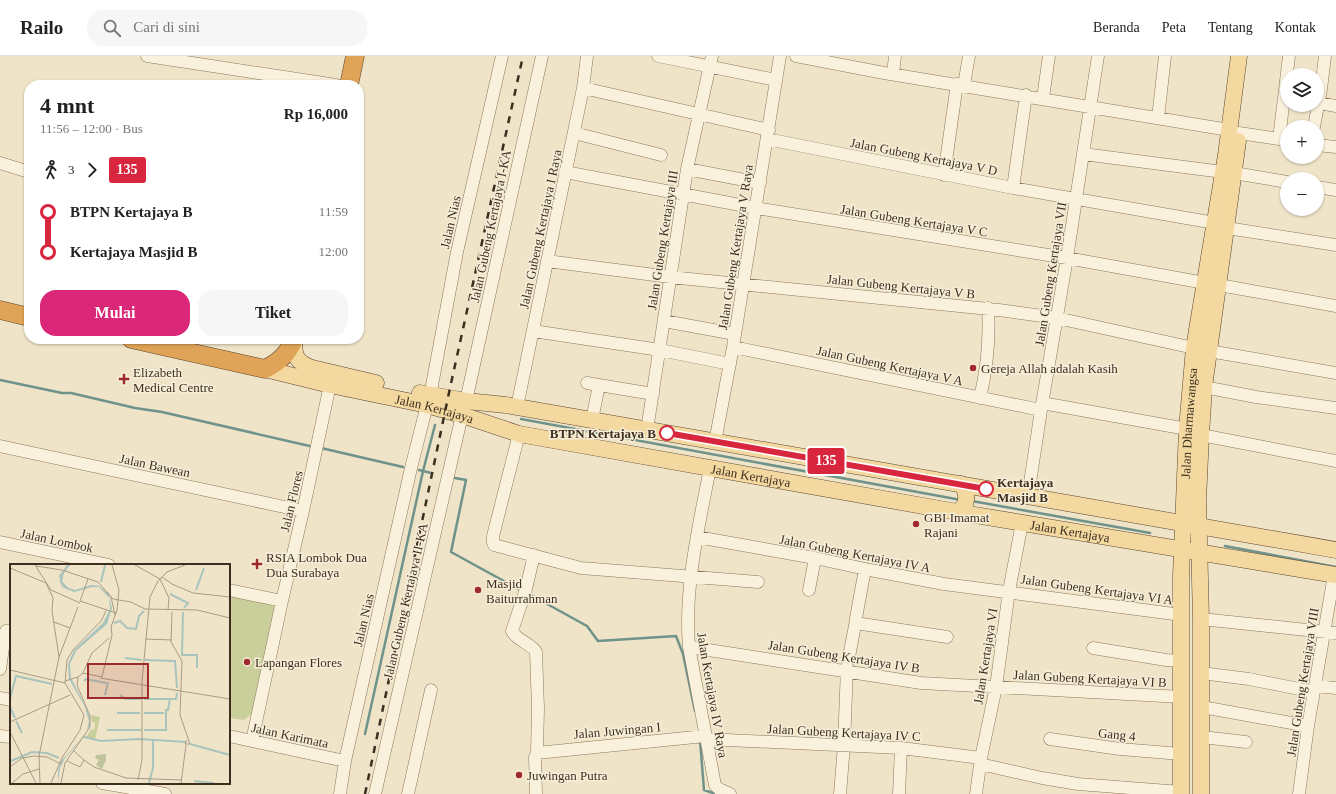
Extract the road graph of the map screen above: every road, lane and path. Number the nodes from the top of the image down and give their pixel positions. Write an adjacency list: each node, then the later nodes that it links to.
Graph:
1 (147, 56): 22 (street)
2 (355, 56): 23 (highway)
3 (502, 56): 85 (street, Jalan Nias)
4 (542, 56): 88 (street, Jalan Gubeng Kertajaya I-KA)
5 (587, 56): 26 (street, Jalan Gubeng Kertajaya I Raya)
6 (658, 56): 19 (street)
7 (780, 56): 24 (street, Jalan Gubeng Kertajaya V Raya)
8 (796, 56): 18 (street)
9 (895, 56): 21 (street)
10 (969, 56): 25 (street)
11 (1049, 56): 28 (street)
12 (1098, 56): 31 (street, Jalan Gubeng Kertajaya VII)
13 (1165, 56): 33 (street)
14 (1239, 56): 38 (main road, Jalan Dharmawangsa)
15 (1250, 56): 38 (main road, Jalan Dharmawangsa)
16 (1289, 56): 34 (street)
17 (1325, 56): 20 (street)
18 (842, 60): 21 (street)
19 (711, 61): 24 (street); 32 (street, Jalan Gubeng Kertajaya III)
20 (1323, 68)
21 (893, 74): 25 (street)
22 (303, 80)
23 (350, 80)
24 (776, 80): 36 (street, Jalan Gubeng Kertajaya V Raya)
25 (961, 85): 27 (street); 48 (street)
26 (583, 88): 32 (street, Jalan Gubeng Kertajaya V D); 35 (street, Jalan Gubeng Kertajaya I Raya)
27 (1026, 95): 28 (street); 51 (street)
28 (1043, 98): 31 (street)
29 (1324, 104): 30 (street)
30 (1336, 106)
31 (1090, 107): 33 (street); 41 (street, Jalan Gubeng Kertajaya VII)
32 (699, 115): 36 (street, Jalan Gubeng Kertajaya V D); 44 (street, Jalan Gubeng Kertajaya III)
33 (1158, 118): 38 (street)
34 (1284, 120)
35 (574, 133): 42 (street); 46 (street, Jalan Gubeng Kertajaya I Raya)
36 (768, 135): 48 (street, Jalan Gubeng Kertajaya V D); 50 (street, Jalan Gubeng Kertajaya V Raya)
37 (1280, 140): 38 (street)
38 (1233, 142): 47 (main road, Jalan Dharmawangsa)
39 (1324, 146): 40 (street)
40 (1336, 147)
41 (1083, 154): 47 (street); 55 (street, Jalan Gubeng Kertajaya VII)
42 (661, 155)
43 (0, 163): 45 (street)
44 (688, 169): 50 (street); 54 (street, Jalan Gubeng Kertajaya III)
45 (24, 170)
46 (565, 172): 54 (street, Jalan Gubeng Kertajaya V C); 60 (street, Jalan Gubeng Kertajaya I Raya)
47 (1228, 173): 49 (street); 57 (main road, Jalan Dharmawangsa)
48 (944, 174): 51 (street, Jalan Gubeng Kertajaya V D)
49 (1280, 181)
50 (760, 183): 56 (street, Jalan Gubeng Kertajaya V Raya)
51 (1013, 188): 55 (street, Jalan Gubeng Kertajaya V D)
52 (1324, 188): 53 (street)
53 (1336, 190)
54 (684, 194): 56 (street, Jalan Gubeng Kertajaya V C); 61 (street, Jalan Gubeng Kertajaya III)
55 (1076, 200): 57 (street, Jalan Gubeng Kertajaya V D); 59 (street, Jalan Gubeng Kertajaya VII)
56 (756, 208): 59 (street, Jalan Gubeng Kertajaya V C); 62 (street, Jalan Gubeng Kertajaya V Raya)
57 (1221, 226): 58 (street, Jalan Gubeng Kertajaya V D); 63 (main road, Jalan Dharmawangsa)
58 (1336, 245)
59 (1067, 258): 63 (street, Jalan Gubeng Kertajaya V C); 68 (street, Jalan Gubeng Kertajaya VII)
60 (547, 261): 61 (street, Jalan Gubeng Kertajaya V B); 70 (street, Jalan Gubeng Kertajaya I Raya)
61 (670, 277): 62 (street, Jalan Gubeng Kertajaya V B); 69 (street, Jalan Gubeng Kertajaya III)
62 (743, 284): 65 (street, Jalan Gubeng Kertajaya V B); 71 (street, Jalan Gubeng Kertajaya V Raya)
63 (1212, 284): 64 (street, Jalan Gubeng Kertajaya V C); 76 (main road, Jalan Dharmawangsa)
64 (1336, 306)
65 (988, 308): 68 (street, Jalan Gubeng Kertajaya V B); 84 (street)
66 (0, 310): 67 (highway)
67 (24, 316)
68 (1057, 318): 76 (street, Jalan Gubeng Kertajaya V B); 87 (street, Jalan Gubeng Kertajaya VII)
69 (664, 321): 71 (street); 77 (street, Jalan Gubeng Kertajaya III)
70 (533, 331): 77 (street); 86 (street, Jalan Gubeng Kertajaya I Raya)
71 (735, 334): 75 (street, Jalan Gubeng Kertajaya V Raya)
72 (154, 344): 79 (highway)
73 (292, 344): 79 (highway)
74 (294, 344): 85 (main road, Jalan Kertajaya)
75 (733, 347): 78 (street, Jalan Gubeng Kertajaya V Raya); 84 (street, Jalan Gubeng Kertajaya V A)
76 (1202, 349): 80 (street, Jalan Gubeng Kertajaya V B); 82 (main road, Jalan Dharmawangsa); 93 (main road, Jalan Dharmawangsa)
77 (660, 350): 78 (street); 83 (street, Jalan Gubeng Kertajaya III)
78 (730, 364): 95 (street, Jalan Gubeng Kertajaya V Raya)
79 (265, 368): 81 (main road, Jalan Kertajaya)
80 (1336, 373)
81 (330, 385): 85 (main road, Jalan Kertajaya); 101 (street, Jalan Flores)
82 (1204, 387): 89 (street); 93 (main road, Jalan Dharmawangsa)
83 (653, 394): 90 (street); 92 (street, Jalan Gubeng Kertajaya III)
84 (980, 398): 87 (street, Jalan Gubeng Kertajaya V A)
85 (429, 401): 88 (main road, Jalan Kertajaya); 153 (street, Jalan Nias)
86 (512, 406): 88 (main road, Jalan Kertajaya); 90 (main road, Jalan Kertajaya); 91 (main road)
87 (1041, 406): 93 (street, Jalan Gubeng Kertajaya V A); 99 (street, Jalan Gubeng Kertajaya VII)
88 (464, 408): 91 (main road, Jalan Kertajaya); 160 (street, Jalan Gubeng Kertajaya II-KA)
89 (1336, 408)
90 (592, 420): 92 (main road, Jalan Kertajaya)
91 (502, 429): 94 (main road, Jalan Kertajaya)
92 (648, 430): 95 (main road, Jalan Kertajaya)
93 (1194, 432): 97 (street, Jalan Gubeng Kertajaya V A); 103 (main road, Jalan Dharmawangsa)
94 (519, 437): 98 (main road, Jalan Kertajaya); 109 (street)
95 (715, 442): 100 (main road, Jalan Kertajaya)
96 (0, 446): 101 (street, Jalan Bawean)
97 (1336, 461)
98 (710, 468): 100 (main road, Jalan Kertajaya); 104 (street, Jalan Kertajaya IV Raya)
99 (1028, 496): 100 (main road, Jalan Kertajaya); 103 (main road, Jalan Kertajaya)
100 (962, 499): 102 (main road, Jalan Kertajaya)
101 (303, 511): 119 (street, Jalan Flores)
102 (1022, 523): 107 (main road, Jalan Kertajaya); 118 (street, Jalan Kertajaya VI)
103 (1192, 524): 106 (main road, Jalan Kertajaya); 107 (main road, Jalan Dharmawangsa); 108 (main road, Jalan Dharmawangsa)
104 (697, 537): 110 (street, Jalan Gubeng Kertajaya IV A); 113 (street, Jalan Kertajaya IV Raya)
105 (0, 542): 111 (street, Jalan Lombok)
106 (1336, 548)
107 (1182, 549): 108 (main road, Jalan Kertajaya); 120 (main road, Jalan Dharmawangsa)
108 (1200, 552): 114 (main road, Jalan Kertajaya); 121 (main road, Jalan Dharmawangsa)
109 (534, 555): 113 (street); 152 (street)
110 (815, 558): 112 (street, Jalan Gubeng Kertajaya IV A); 117 (street)
111 (104, 564)
112 (865, 569): 118 (street, Jalan Gubeng Kertajaya IV A); 122 (street)
113 (689, 575): 115 (street); 126 (street, Jalan Kertajaya IV Raya)
114 (1335, 575): 124 (street, Jalan Gubeng Kertajaya VIII)
115 (758, 582)
116 (230, 590): 119 (street)
117 (809, 590)
118 (1009, 591): 120 (street, Jalan Gubeng Kertajaya VI A); 132 (street, Jalan Kertajaya VI)
119 (282, 601): 147 (street, Jalan Flores)
120 (1182, 615): 128 (main road, Jalan Dharmawangsa)
121 (1201, 619): 124 (street); 131 (main road, Jalan Dharmawangsa)
122 (856, 620): 125 (street); 129 (street)
123 (10, 631): 130 (street)
124 (1330, 633): 134 (street, Jalan Gubeng Kertajaya VIII)
125 (947, 637)
126 (688, 647): 129 (street, Jalan Gubeng Kertajaya IV B); 145 (street, Jalan Kertajaya IV Raya)
127 (1093, 648): 128 (street)
128 (1182, 661): 136 (main road, Jalan Dharmawangsa)
129 (847, 665): 132 (street, Jalan Gubeng Kertajaya IV B); 149 (street)
130 (0, 669)
131 (1201, 673): 134 (street); 139 (main road, Jalan Dharmawangsa)
132 (996, 687): 136 (street, Jalan Gubeng Kertajaya VI B); 154 (street, Jalan Kertajaya VI)
133 (1336, 688): 134 (street)
134 (1315, 689): 140 (street, Jalan Gubeng Kertajaya VIII)
135 (430, 690): 161 (street)
136 (1182, 697): 151 (main road, Jalan Dharmawangsa)
137 (0, 698): 138 (street)
138 (10, 700)
139 (1202, 707): 140 (street); 144 (main road, Jalan Dharmawangsa)
140 (1308, 726): 168 (street, Jalan Gubeng Kertajaya VIII)
141 (0, 736): 143 (street)
142 (230, 736): 147 (street, Jalan Karimata)
143 (10, 737)
144 (1202, 737): 148 (street); 167 (main road, Jalan Dharmawangsa)
145 (706, 738): 149 (street, Jalan Gubeng Kertajaya IV C); 152 (street, Jalan Juwingan I); 163 (street, Jalan Kertajaya IV Raya)
146 (1050, 739): 151 (street, Gang 4)
147 (252, 741): 153 (street, Jalan Karimata)
148 (1246, 742)
149 (844, 745): 150 (street, Jalan Gubeng Kertajaya IV C); 164 (street)
150 (901, 748): 154 (street, Jalan Gubeng Kertajaya IV C); 165 (street)
151 (1181, 754): 157 (main road, Jalan Dharmawangsa)
152 (536, 755): 162 (street)
153 (345, 761): 159 (street, Jalan Nias)
154 (980, 761): 157 (street, Jalan Gubeng Kertajaya IV C); 166 (street, Jalan Kertajaya VI)
155 (106, 784): 156 (street)
156 (136, 792): 158 (street)
157 (1181, 793)
158 (165, 794)
159 (340, 794)
160 (375, 794)
161 (408, 794)
162 (536, 794)
163 (730, 794)
164 (840, 794)
165 (898, 794)
166 (976, 794)
167 (1201, 794)
168 (1299, 794)

